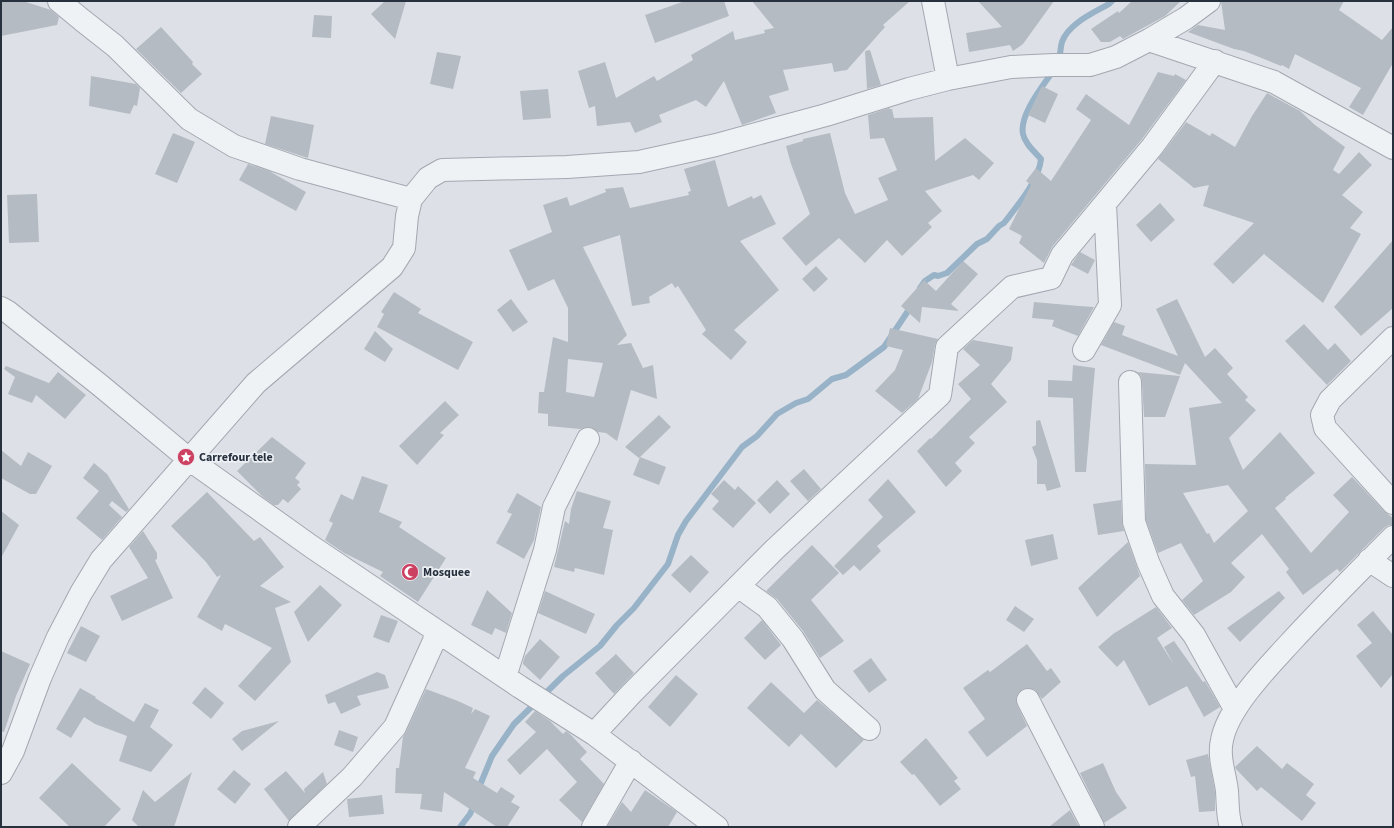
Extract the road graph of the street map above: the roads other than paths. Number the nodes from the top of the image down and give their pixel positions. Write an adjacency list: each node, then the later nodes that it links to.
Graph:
1 (60, 1): 8 (street)
2 (933, 1): 6 (street)
3 (1209, 1): 4 (street)
4 (1149, 40): 5 (street); 6 (street)
5 (1215, 61): 7 (street); 9 (street)
6 (948, 79): 8 (street)
7 (1393, 148)
8 (411, 199): 15 (street)
9 (1105, 204): 12 (street); 20 (street)
10 (1, 308): 15 (street)
11 (1393, 338): 16 (street)
12 (1084, 350)
13 (1130, 382): 24 (street)
14 (588, 439): 22 (street)
15 (190, 460): 21 (street); 28 (street)
16 (1393, 503)
17 (1393, 537): 18 (street)
18 (1370, 560): 19 (street); 24 (street)
19 (1393, 576)
20 (738, 586): 25 (street); 26 (street)
21 (438, 632): 22 (street); 29 (street)
22 (512, 682): 26 (street)
23 (1028, 700): 32 (street)
24 (1235, 709): 33 (street)
25 (869, 729)
26 (594, 734): 27 (street)
27 (631, 761): 30 (street); 31 (street)
28 (1, 773)
29 (299, 827)
30 (593, 827)
31 (717, 827)
32 (1094, 827)
33 (1231, 827)

